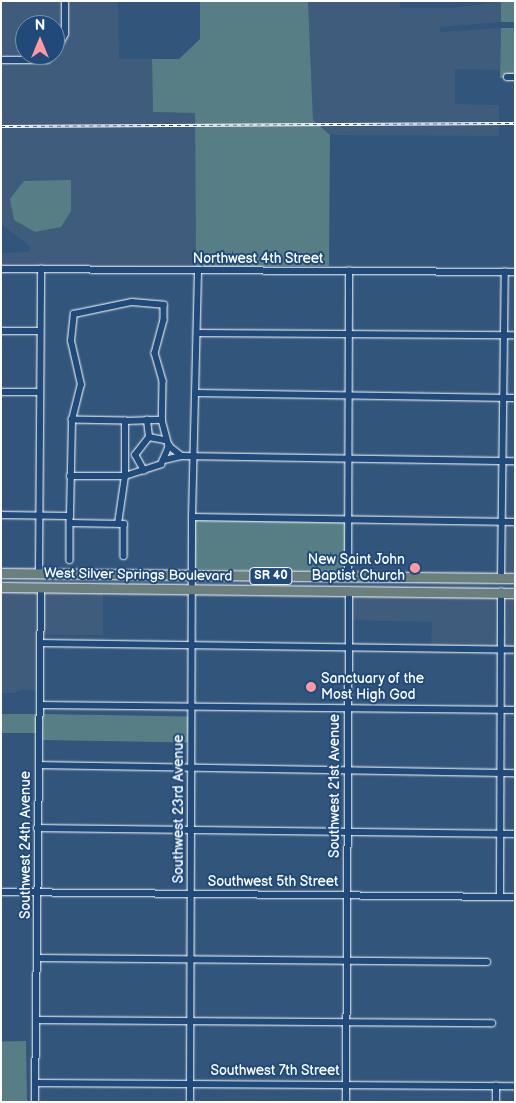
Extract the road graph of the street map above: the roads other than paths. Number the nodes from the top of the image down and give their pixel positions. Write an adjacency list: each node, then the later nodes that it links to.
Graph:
1 (65, 1): 2 (street)
2 (65, 15)
3 (1, 60): 4 (street)
4 (15, 60)
5 (507, 77): 6 (street)
6 (515, 77)
7 (1, 269): 8 (street, Northwest 4th Street)
8 (40, 269): 10 (street, Northwest 4th Street); 14 (street)
9 (349, 270): 10 (street, Northwest 4th Street); 11 (street, Northwest 4th Street); 16 (street)
10 (198, 272): 15 (street, Southwest 23rd Avenue)
11 (505, 272): 12 (street, Northwest 4th Street); 17 (street)
12 (515, 272)
13 (1, 330): 14 (street)
14 (40, 331): 20 (street)
15 (198, 334): 16 (street); 21 (street, Southwest 23rd Avenue)
16 (349, 334): 17 (street); 22 (street)
17 (504, 335): 18 (street); 23 (street)
18 (515, 335)
19 (1, 392): 20 (street)
20 (40, 392): 42 (street)
21 (197, 393): 22 (street); 33 (street, Southwest 23rd Avenue)
22 (349, 396): 23 (street); 34 (street)
23 (503, 398): 24 (street); 36 (street)
24 (515, 398)
25 (72, 420): 27 (street); 28 (street); 39 (street)
26 (147, 420): 27 (street); 28 (street); 29 (street)
27 (162, 420): 30 (street)
28 (125, 421): 40 (street)
29 (149, 437): 30 (street); 38 (street)
30 (165, 440): 31 (street)
31 (169, 446): 32 (street); 35 (street)
32 (182, 456): 33 (street); 35 (street)
33 (196, 456): 34 (street); 43 (street, Southwest 23rd Avenue)
34 (349, 458): 36 (street); 45 (street)
35 (164, 460): 38 (street)
36 (502, 461): 37 (street); 46 (street)
37 (515, 461)
38 (144, 471): 40 (street)
39 (70, 476): 40 (street); 44 (street)
40 (124, 476): 48 (street)
41 (1, 516): 42 (street)
42 (39, 516): 44 (street); 52 (street)
43 (192, 517): 45 (street); 54 (street, Southwest 23rd Avenue)
44 (70, 520): 48 (street); 50 (street)
45 (348, 520): 46 (street); 55 (street)
46 (501, 522): 47 (street); 57 (street)
47 (515, 522)
48 (118, 524): 49 (street)
49 (124, 556)
50 (70, 560)
51 (1, 573): 52 (main road, West Silver Springs Boulevard / SR 40)
52 (38, 573): 53 (main road, West Silver Springs Boulevard / SR 40); 60 (main road)
53 (67, 574): 54 (main road, West Silver Springs Boulevard / SR 40); 61 (main road)
54 (193, 575): 55 (main road, West Silver Springs Boulevard / SR 40); 62 (street, Southwest 23rd Avenue)
55 (348, 576): 56 (main road, West Silver Springs Boulevard / SR 40); 63 (main road)
56 (400, 577): 57 (main road, West Silver Springs Boulevard / SR 40); 64 (main road)
57 (501, 578): 58 (main road, West Silver Springs Boulevard / SR 40); 65 (main road)
58 (515, 579): 66 (main road)
59 (1, 587): 60 (main road, West Silver Springs Boulevard / SR 40)
60 (17, 587): 61 (main road, West Silver Springs Boulevard / SR 40)
61 (41, 588): 62 (main road, West Silver Springs Boulevard / SR 40); 68 (street, Southwest 24th Avenue)
62 (193, 589): 63 (main road, West Silver Springs Boulevard / SR 40); 69 (street, Southwest 23rd Avenue)
63 (283, 590): 64 (main road, West Silver Springs Boulevard / SR 40)
64 (348, 591): 65 (main road, West Silver Springs Boulevard / SR 40); 70 (street, Southwest 21st Avenue)
65 (484, 592): 66 (main road, West Silver Springs Boulevard / SR 40)
66 (501, 592): 67 (main road, West Silver Springs Boulevard / SR 40); 71 (street)
67 (515, 592)
68 (41, 643): 69 (street); 73 (street, Southwest 24th Avenue)
69 (191, 645): 70 (street); 74 (street, Southwest 23rd Avenue)
70 (349, 649): 71 (street); 75 (street, Southwest 21st Avenue)
71 (501, 650): 72 (street); 76 (street)
72 (515, 650)
73 (40, 705): 74 (street); 78 (street, Southwest 24th Avenue)
74 (191, 706): 75 (street); 79 (street, Southwest 23rd Avenue)
75 (348, 708): 76 (street); 80 (street, Southwest 21st Avenue)
76 (501, 710): 77 (street); 81 (street)
77 (515, 710)
78 (39, 765): 79 (street); 83 (street, Southwest 24th Avenue)
79 (192, 767): 80 (street); 84 (street, Southwest 23rd Avenue)
80 (347, 770): 81 (street); 85 (street, Southwest 21st Avenue)
81 (501, 772): 82 (street); 86 (street)
82 (515, 772)
83 (37, 828): 84 (street); 89 (street, Southwest 24th Avenue)
84 (192, 831): 85 (street); 90 (street, Southwest 23rd Avenue)
85 (347, 832): 86 (street); 91 (street, Southwest 21st Avenue)
86 (501, 834): 87 (street); 92 (street)
87 (515, 834)
88 (1, 892): 89 (street, Southwest 5th Street)
89 (38, 892): 90 (street, Southwest 5th Street); 94 (street, Southwest 24th Avenue)
90 (191, 894): 91 (street, Southwest 5th Street); 95 (street, Southwest 23rd Avenue)
91 (347, 895): 92 (street, Southwest 5th Street); 96 (street, Southwest 21st Avenue)
92 (500, 896): 93 (street, Southwest 5th Street)
93 (515, 897)
94 (38, 958): 95 (street); 98 (street, Southwest 24th Avenue)
95 (191, 960): 96 (street); 99 (street, Southwest 23rd Avenue)
96 (347, 961): 97 (street); 100 (street, Southwest 21st Avenue)
97 (486, 962)
98 (37, 1020): 99 (street); 102 (street, Southwest 24th Avenue)
99 (190, 1021): 100 (street); 103 (street, Southwest 23rd Avenue)
100 (347, 1022): 101 (street); 104 (street, Southwest 21st Avenue)
101 (492, 1023)
102 (35, 1083): 103 (street, Southwest 7th Street); 107 (street, Southwest 24th Avenue)
103 (190, 1084): 104 (street, Southwest 7th Street); 108 (street, Southwest 23rd Avenue)
104 (346, 1084): 105 (street, Southwest 7th Street); 109 (street, Southwest 21st Avenue)
105 (496, 1086): 106 (street, Southwest 7th Street); 110 (street)
106 (515, 1086)
107 (34, 1102)
108 (190, 1102)
109 (346, 1102)
110 (496, 1102)

